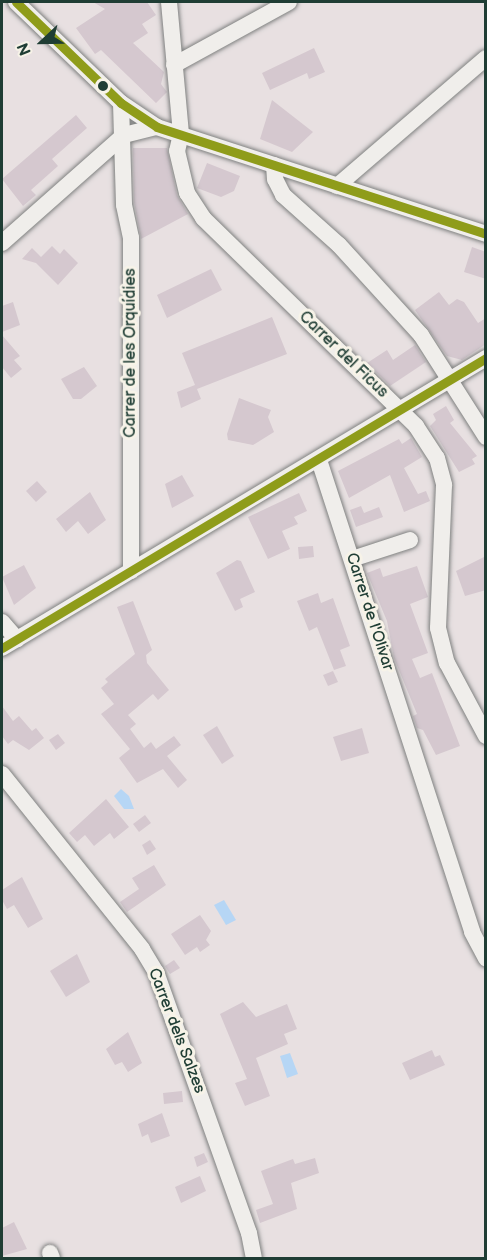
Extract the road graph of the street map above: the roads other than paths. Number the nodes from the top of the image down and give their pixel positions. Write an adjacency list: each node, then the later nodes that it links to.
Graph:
1 (16, 2): 6 (street)
2 (169, 2): 5 (street, Carrer del Ficus)
3 (289, 2): 5 (street)
4 (486, 58): 11 (street)
5 (174, 65): 8 (street, Carrer del Ficus)
6 (122, 103): 7 (street); 9 (street, Carrer de les Orquídies)
7 (157, 127): 8 (street); 9 (street)
8 (181, 134): 10 (street); 16 (street, Carrer del Ficus)
9 (124, 135): 13 (street); 21 (street, Carrer de les Orquídies)
10 (274, 165): 11 (street); 15 (street)
11 (337, 186): 12 (street)
12 (486, 234)
13 (2, 243)
14 (486, 358): 15 (street)
15 (453, 381): 16 (street); 17 (street)
16 (400, 412): 18 (street); 25 (street, Carrer del Ficus)
17 (486, 437)
18 (319, 460): 20 (street, Carrer de l'Olivar); 21 (street)
19 (410, 540): 20 (street)
20 (352, 559): 27 (street, Carrer de l'Olivar)
21 (131, 571): 23 (street)
22 (2, 622): 23 (street)
23 (17, 639): 24 (street)
24 (2, 648)
25 (486, 735)
26 (2, 774): 28 (street, Carrer dels Salzes)
27 (486, 958)
28 (254, 1258)

